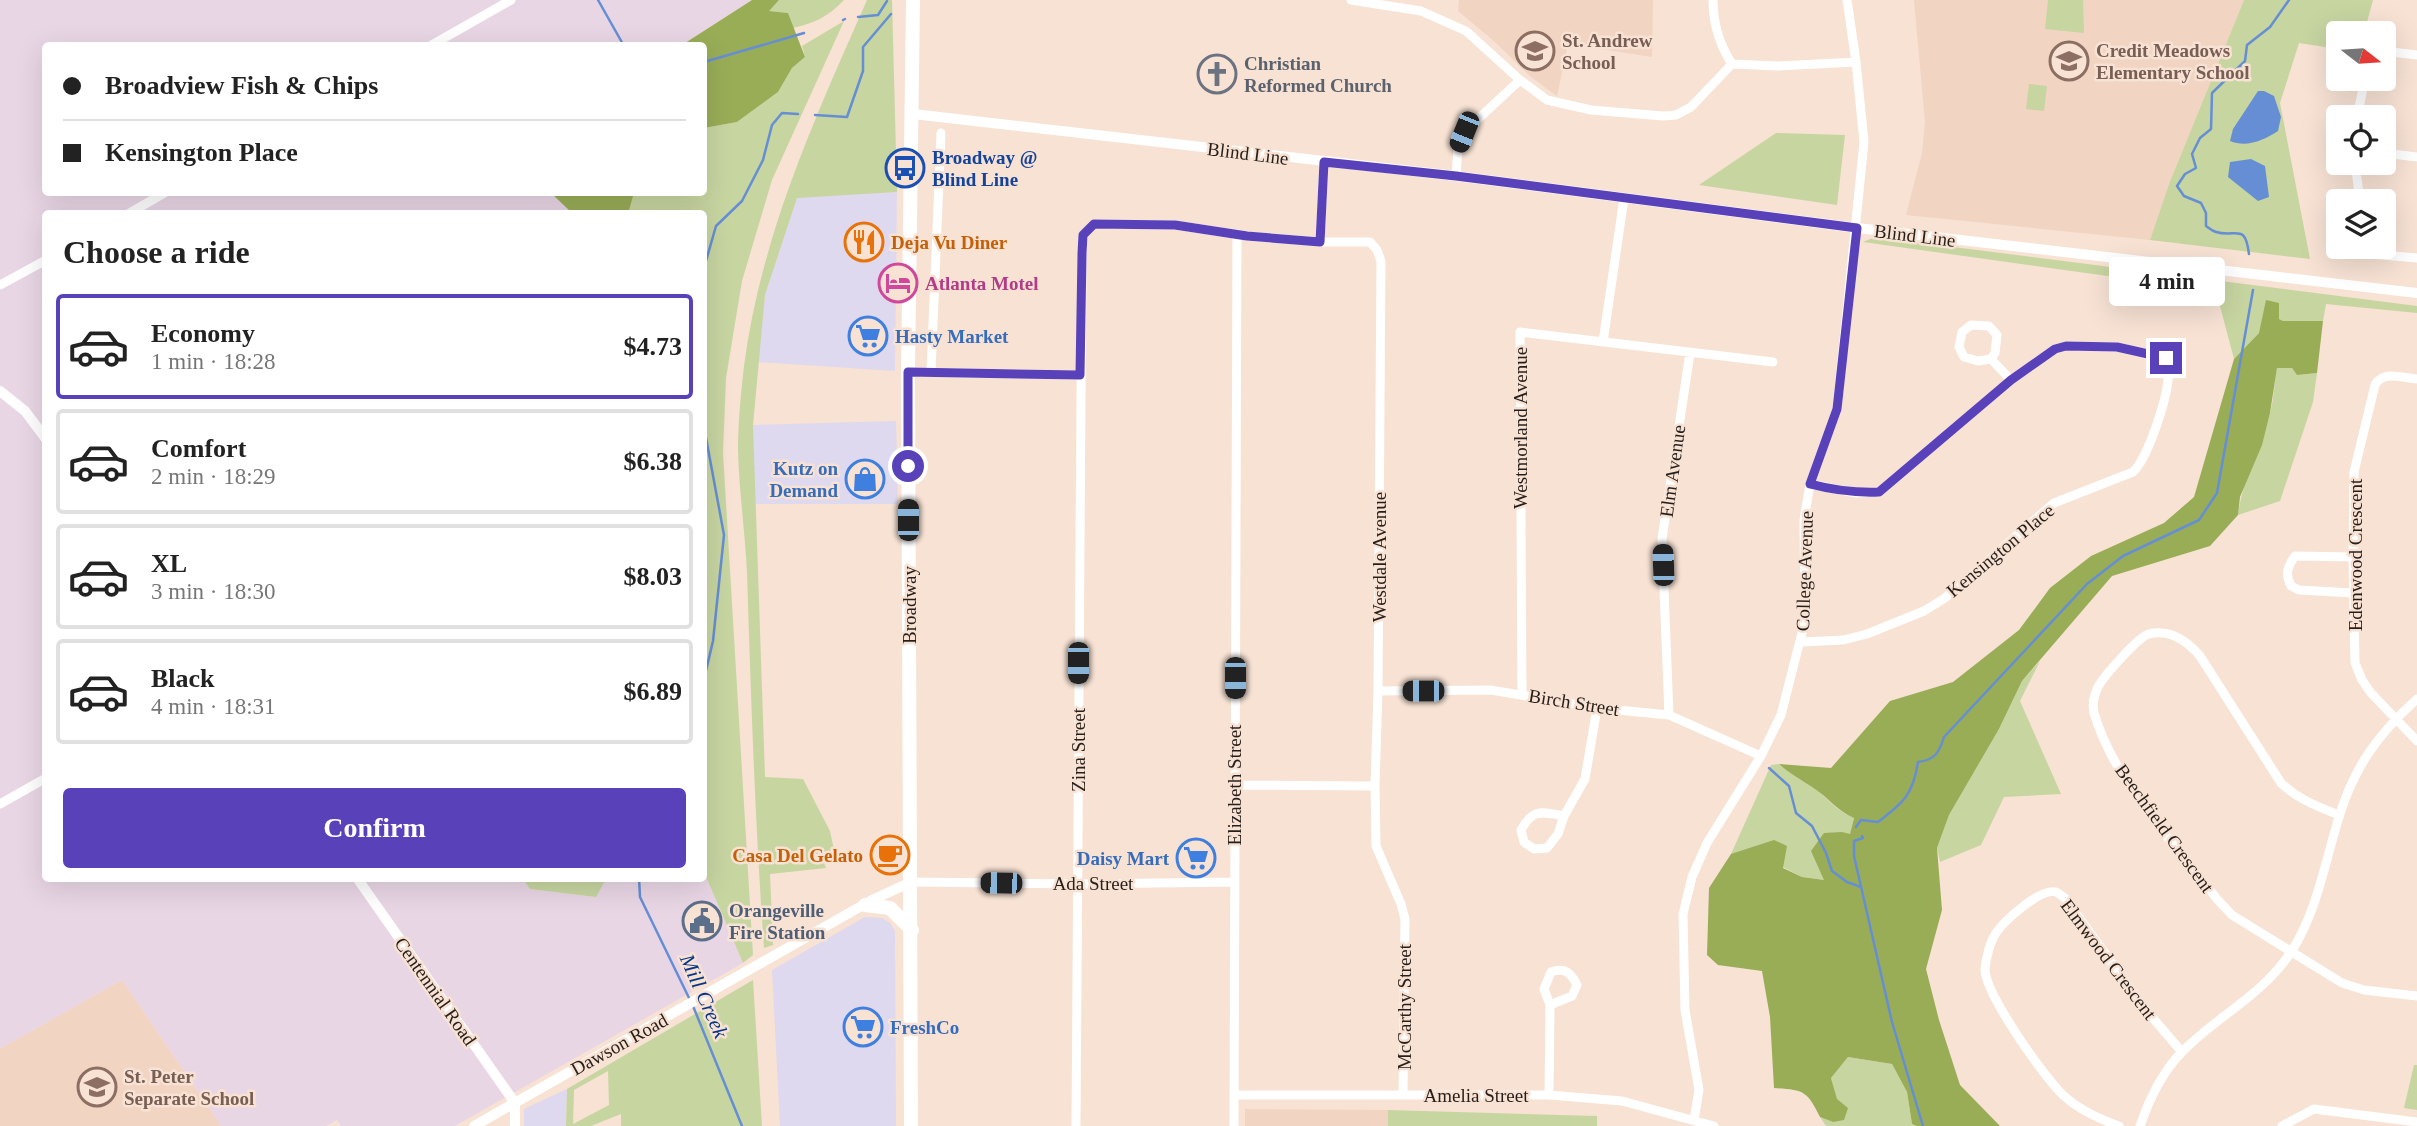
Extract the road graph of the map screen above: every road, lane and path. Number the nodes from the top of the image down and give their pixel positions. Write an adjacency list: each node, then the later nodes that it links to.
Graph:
1 (511, 0): 6 (street)
2 (914, 0): 12 (main road, Broadway)
3 (1351, 0): 11 (street)
4 (1713, 0): 10 (street)
5 (1847, 0): 9 (street, College Avenue)
6 (437, 42)
7 (2396, 52): 8 (street)
8 (2417, 55)
9 (1856, 62): 10 (street); 21 (street, College Avenue)
10 (1732, 64): 11 (street)
11 (1520, 80): 17 (street)
12 (913, 114): 16 (street, Blind Line); 33 (main road, Broadway)
13 (941, 132): 34 (street)
14 (2396, 154): 15 (street)
15 (2417, 157)
16 (1324, 162): 17 (street, Blind Line); 23 (street)
17 (1456, 176): 19 (street, Blind Line)
18 (159, 196): 20 (street)
19 (1624, 198): 21 (street, Blind Line); 29 (street)
20 (135, 210)
21 (1857, 228): 28 (street, Blind Line); 40 (street, College Avenue)
22 (1237, 234): 23 (street, Zina Street); 35 (street, Zina Street); 53 (street, Elizabeth Street)
23 (1320, 242): 44 (street, Westdale Avenue)
24 (2396, 255): 25 (street)
25 (2417, 258)
26 (42, 262): 27 (street)
27 (0, 285)
28 (2417, 293)
29 (1603, 342): 30 (street, Westmorland Avenue); 45 (street, Westmorland Avenue)
30 (1690, 353): 32 (street, Westmorland Avenue); 48 (street, Elm Avenue)
31 (1992, 359): 31 (street); 37 (street)
32 (1773, 362)
33 (908, 372): 34 (street); 59 (main road, Broadway)
34 (931, 372): 35 (street)
35 (1080, 375): 61 (street, Zina Street)
36 (2417, 379): 41 (street, Edenwood Crescent)
37 (2011, 380): 40 (street, Kensington Place); 43 (street, Kensington Place)
38 (0, 391): 39 (street)
39 (42, 434)
40 (1810, 484): 43 (street, College Avenue)
41 (2353, 556): 42 (street, Edenwood Crescent); 42 (street)
42 (2353, 593): 49 (street, Edenwood Crescent)
43 (1802, 642): 51 (street, College Avenue)
44 (1378, 691): 45 (street, Birch Street); 54 (street, Westdale Avenue)
45 (1522, 694): 47 (street, Birch Street)
46 (2417, 699): 49 (street)
47 (1597, 708): 48 (street, Birch Street); 57 (street)
48 (1669, 715): 51 (street, Birch Street)
49 (2394, 719): 50 (street, Edenwood Crescent); 56 (street)
50 (2417, 741)
51 (1761, 756): 73 (street, College Avenue)
52 (42, 780): 55 (street)
53 (1234, 785): 54 (street); 60 (street, Elizabeth Street)
54 (1375, 786): 63 (street, Westdale Avenue)
55 (0, 804)
56 (2339, 815): 65 (street); 65 (street, Beechfield Crescent)
57 (1564, 816): 57 (street)
58 (360, 882): 72 (street, Centennial Road)
59 (911, 882): 61 (street, Ada Street); 62 (street, Dawson Road); 64 (main road, Broadway)
60 (1234, 882): 61 (street, Ada Street); 69 (street, Elizabeth Street)
61 (1077, 884): 78 (street, Zina Street)
62 (865, 905): 64 (main road); 72 (street, Dawson Road)
63 (1405, 919): 70 (street, McCarthy Street)
64 (912, 930): 77 (main road, Broadway)
65 (2291, 952): 66 (street, Beechfield Crescent); 68 (street)
66 (2417, 996)
67 (1550, 1005): 71 (street)
68 (2182, 1052): 81 (street, Elmwood Crescent); 82 (street)
69 (1234, 1095): 70 (street, Amelia Street); 79 (street, Elizabeth Street)
70 (1403, 1095): 71 (street, Amelia Street)
71 (1549, 1095): 73 (street, Amelia Street)
72 (515, 1103): 75 (street, Dawson Road); 76 (street)
73 (1694, 1120): 80 (street, Amelia Street)
74 (2417, 1122): 83 (street)
75 (474, 1126)
76 (515, 1126)
77 (911, 1126)
78 (1076, 1126)
79 (1234, 1126)
80 (1714, 1126)
81 (2119, 1126)
82 (2140, 1126)
83 (2282, 1126)

